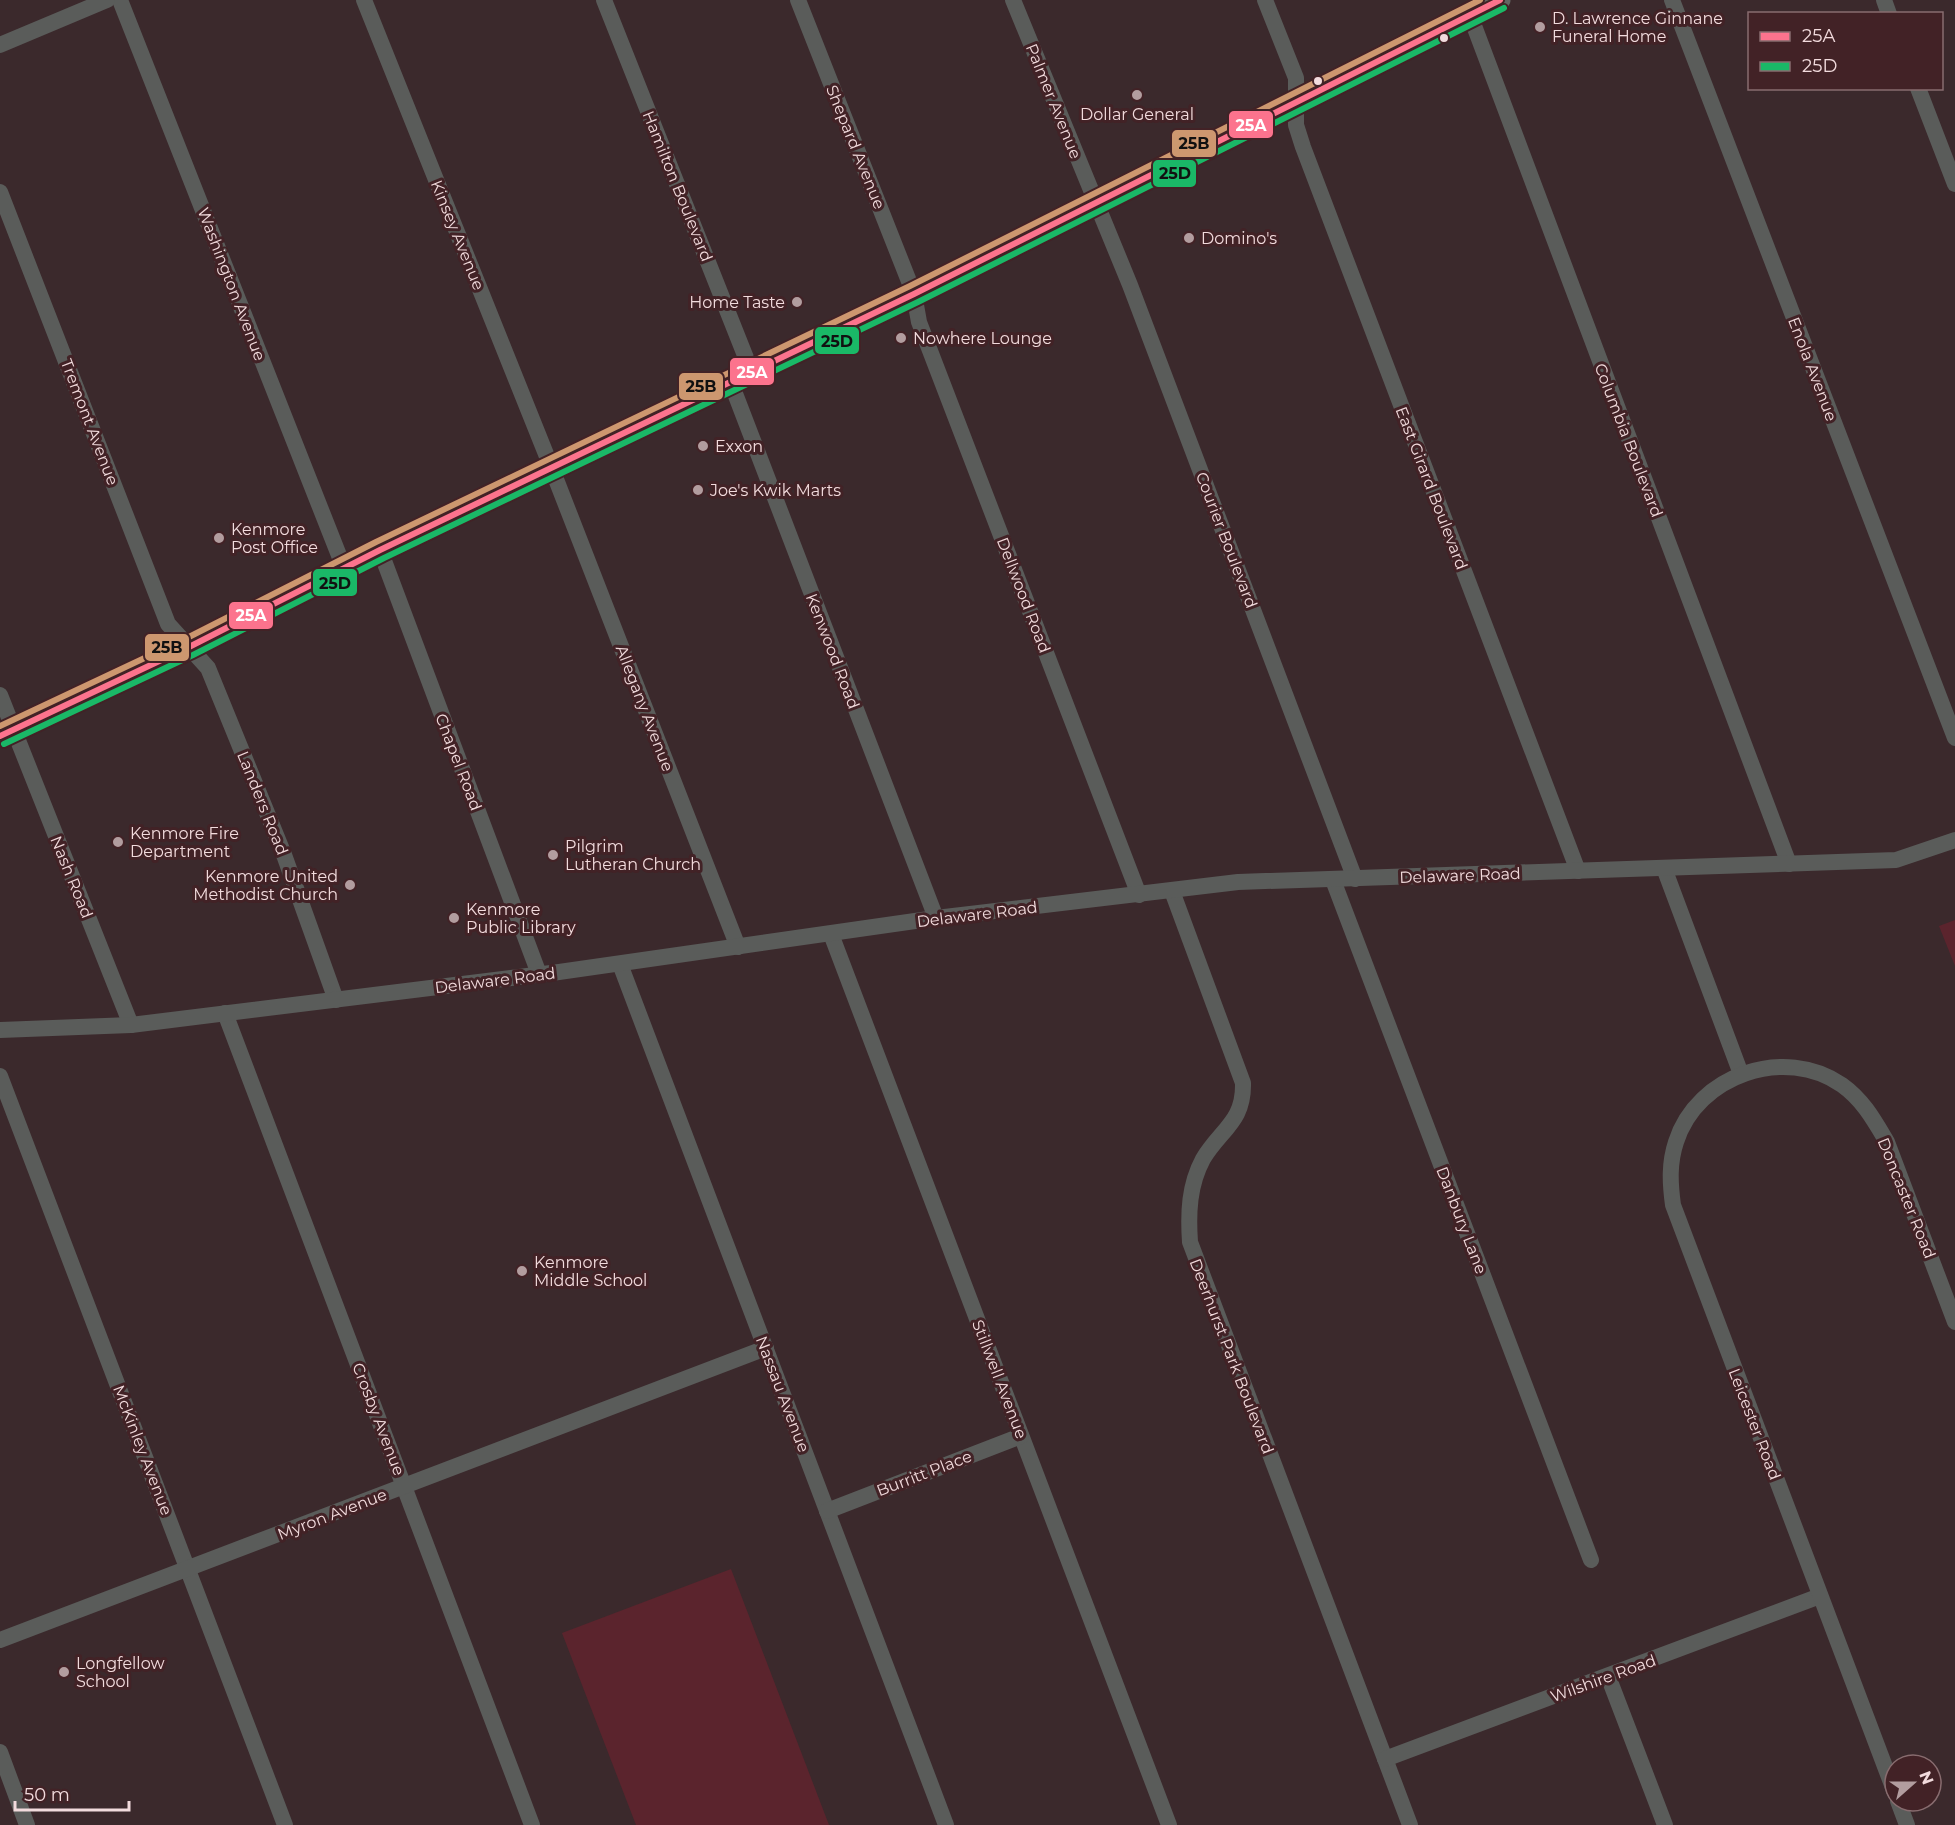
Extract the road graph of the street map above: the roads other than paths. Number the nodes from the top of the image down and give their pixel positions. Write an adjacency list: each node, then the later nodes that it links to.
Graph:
1 (107, 0): 11 (street)
2 (120, 0): 22 (street, Washington Avenue)
3 (364, 0): 20 (street, Kinsey Avenue)
4 (604, 0): 18 (street, Hamilton Boulevard)
5 (798, 0): 17 (street, Shepard Avenue)
6 (1013, 0): 16 (street, Palmer Avenue)
7 (1265, 0): 13 (street, East Girard Boulevard)
8 (1500, 0): 10 (main road)
9 (1671, 0): 26 (street, Enola Avenue)
10 (1470, 15): 13 (main road); 28 (street, Columbia Boulevard)
11 (0, 45)
12 (1919, 90): 14 (street)
13 (1296, 102): 16 (main road); 30 (street, East Girard Boulevard)
14 (1955, 184)
15 (0, 192): 23 (street, Tremont Avenue)
16 (1096, 202): 17 (main road); 31 (street, Courier Boulevard)
17 (914, 294): 18 (main road); 34 (street, Dellwood Road)
18 (752, 373): 19 (main road)
19 (731, 383): 20 (main road); 35 (street, Kenwood Road)
20 (552, 469): 21 (main road); 37 (street, Allegany Avenue)
21 (380, 550): 22 (main road); 39 (street, Chapel Road)
22 (344, 568): 23 (main road)
23 (189, 647): 25 (main road); 40 (street, Landers Road)
24 (0, 694): 25 (street, Nash Road)
25 (7, 732): 42 (street, Nash Road)
26 (1955, 738)
27 (1955, 840): 28 (street, Delaware Road)
28 (1789, 864): 29 (street, Delaware Road)
29 (1664, 868): 30 (street, Delaware Road); 44 (street)
30 (1578, 871): 31 (street, Delaware Road)
31 (1354, 879): 32 (street, Delaware Road)
32 (1333, 880): 33 (street, Delaware Road); 51 (street, Danbury Lane)
33 (1172, 891): 34 (street, Delaware Road); 57 (street, Deerhurst Park Boulevard)
34 (1139, 895): 35 (street, Delaware Road)
35 (936, 918): 36 (street, Delaware Road)
36 (831, 934): 37 (street, Delaware Road); 48 (street, Stillwell Avenue)
37 (738, 947): 38 (street, Delaware Road)
38 (620, 964): 39 (street, Delaware Road); 47 (street, Nassau Avenue)
39 (539, 974): 40 (street, Delaware Road)
40 (336, 1000): 41 (street, Delaware Road)
41 (225, 1013): 42 (street, Delaware Road); 49 (street, Crosby Avenue)
42 (131, 1025): 43 (street, Delaware Road)
43 (0, 1030)
44 (1741, 1074): 46 (street, Doncaster Road); 53 (street, Leicester Road)
45 (0, 1076): 52 (street, McKinley Avenue)
46 (1955, 1322)
47 (766, 1348): 49 (street, Myron Avenue); 50 (street, Nassau Avenue)
48 (1021, 1436): 50 (street, Burritt Place); 63 (street, Stillwell Avenue)
49 (404, 1486): 52 (street, Myron Avenue); 61 (street, Crosby Avenue)
50 (827, 1511): 62 (street, Nassau Avenue)
51 (1591, 1560)
52 (188, 1568): 54 (street, Myron Avenue); 60 (street, McKinley Avenue)
53 (1820, 1596): 55 (street, Wilshire Road); 58 (street, Leicester Road)
54 (0, 1640)
55 (1608, 1676): 57 (street, Wilshire Road); 65 (street)
56 (0, 1752): 59 (street)
57 (1385, 1759): 64 (street, Deerhurst Park Boulevard)
58 (1883, 1761)
59 (27, 1825)
60 (285, 1825)
61 (532, 1825)
62 (946, 1825)
63 (1169, 1825)
64 (1410, 1825)
65 (1665, 1825)

